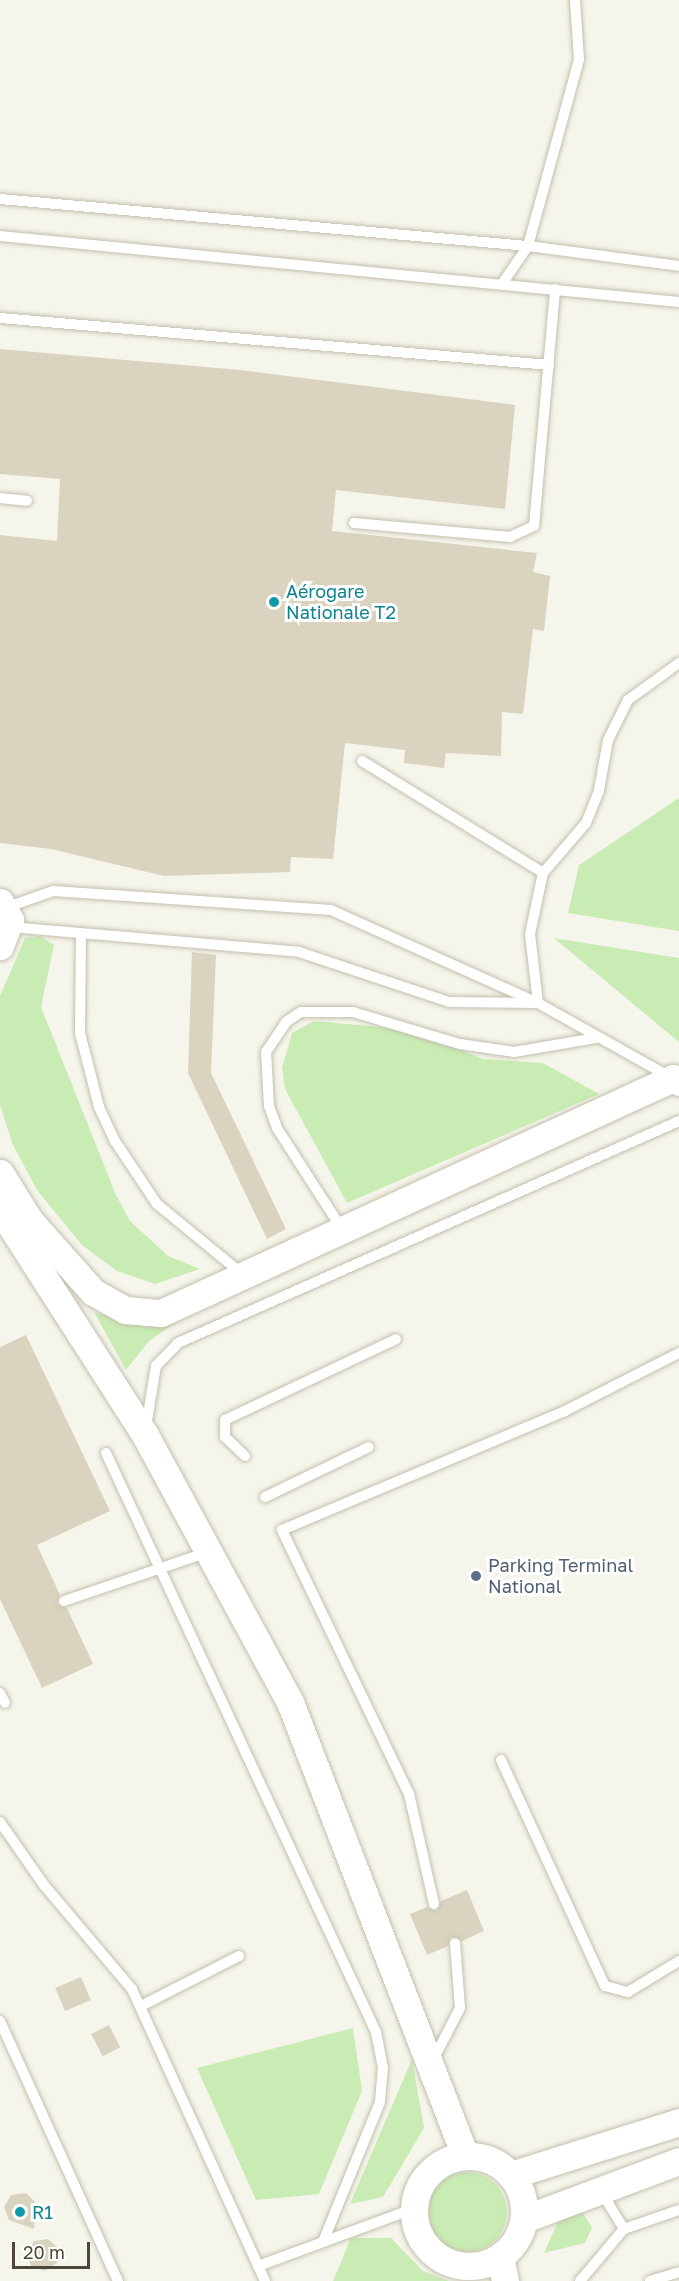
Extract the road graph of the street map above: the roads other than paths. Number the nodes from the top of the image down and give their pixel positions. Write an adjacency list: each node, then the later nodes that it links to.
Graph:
1 (575, 0): 4 (lane)
2 (0, 199): 4 (lane)
3 (0, 236): 6 (lane)
4 (528, 246): 5 (lane); 6 (lane)
5 (679, 266)
6 (502, 284): 7 (lane)
7 (555, 289): 8 (lane); 10 (lane)
8 (679, 302)
9 (0, 318): 10 (lane)
10 (549, 365): 13 (lane)
11 (0, 498): 12 (lane)
12 (27, 501)
13 (354, 522)
14 (679, 663): 16 (lane)
15 (362, 761): 16 (lane)
16 (543, 873): 19 (lane)
17 (4, 921): 18 (lane); 19 (lane)
18 (81, 934): 19 (lane); 26 (lane)
19 (538, 1003): 20 (lane)
20 (596, 1038): 21 (lane); 25 (lane)
21 (676, 1080): 25 (street)
22 (679, 1121): 29 (lane)
23 (0, 1173): 26 (street)
24 (0, 1209): 29 (street)
25 (343, 1231): 26 (street)
26 (246, 1277)
27 (396, 1339): 32 (lane)
28 (679, 1353): 39 (lane)
29 (145, 1435): 34 (street)
30 (369, 1447): 33 (lane)
31 (106, 1453): 35 (lane)
32 (245, 1456)
33 (265, 1497)
34 (208, 1552): 35 (lane); 45 (street)
35 (160, 1568): 36 (lane); 55 (lane)
36 (64, 1602)
37 (501, 1760): 42 (lane)
38 (0, 1822): 43 (lane)
39 (434, 1904)
40 (455, 1943): 45 (lane)
41 (238, 1956): 43 (lane)
42 (679, 1961)
43 (141, 2006): 56 (lane)
44 (0, 2021): 59 (lane)
45 (430, 2066): 47 (street)
46 (679, 2122): 49 (street)
47 (465, 2155): 49 (street); 51 (street)
48 (679, 2161): 50 (street)
49 (511, 2175): 53 (street)
50 (598, 2188): 53 (street); 54 (lane)
51 (413, 2209): 55 (lane); 57 (street)
52 (679, 2210): 54 (lane)
53 (524, 2219): 57 (street)
54 (624, 2229): 61 (lane)
55 (324, 2240): 56 (lane)
56 (258, 2266): 60 (lane)
57 (502, 2269)
58 (679, 2272): 62 (lane)
59 (118, 2281)
60 (265, 2281)
61 (580, 2281)
62 (650, 2281)

